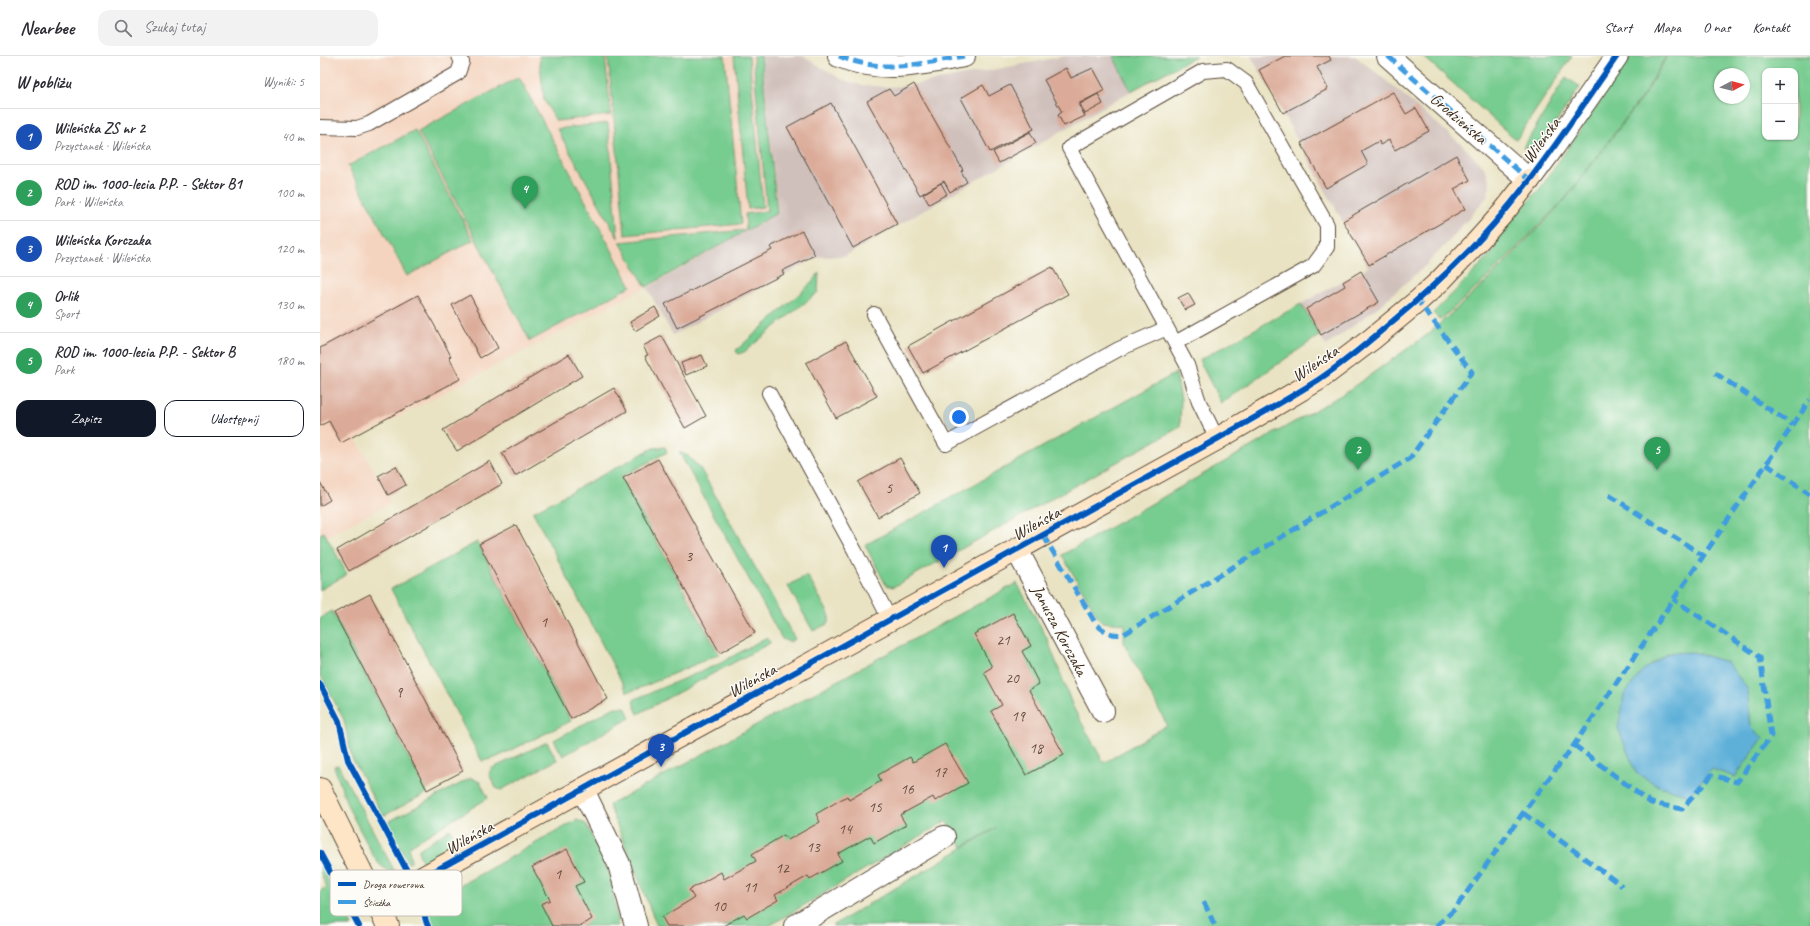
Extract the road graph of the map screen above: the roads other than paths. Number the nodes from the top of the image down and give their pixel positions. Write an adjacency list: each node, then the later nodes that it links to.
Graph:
1 (459, 56): 6 (lane)
2 (839, 56): 3 (street)
3 (964, 56)
4 (1388, 56): 7 (street, Grodzieńska)
5 (1617, 56): 7 (street, Wileńska)
6 (320, 127)
7 (1529, 180): 12 (street, Wileńska)
8 (874, 314): 9 (lane)
9 (1166, 328): 10 (lane); 10 (lane)
10 (1175, 343): 12 (lane)
11 (769, 393): 14 (lane)
12 (1217, 439): 13 (street, Wileńska)
13 (1017, 550): 14 (street, Wileńska); 15 (street, Janusza Korczaka)
14 (890, 620): 17 (street, Wileńska)
15 (1103, 711)
16 (320, 789): 19 (street)
17 (583, 790): 20 (street, Wileńska); 23 (street)
18 (944, 836): 24 (street)
19 (360, 870)
20 (437, 870)
21 (383, 916): 22 (street)
22 (388, 926)
23 (636, 926)
24 (795, 926)

